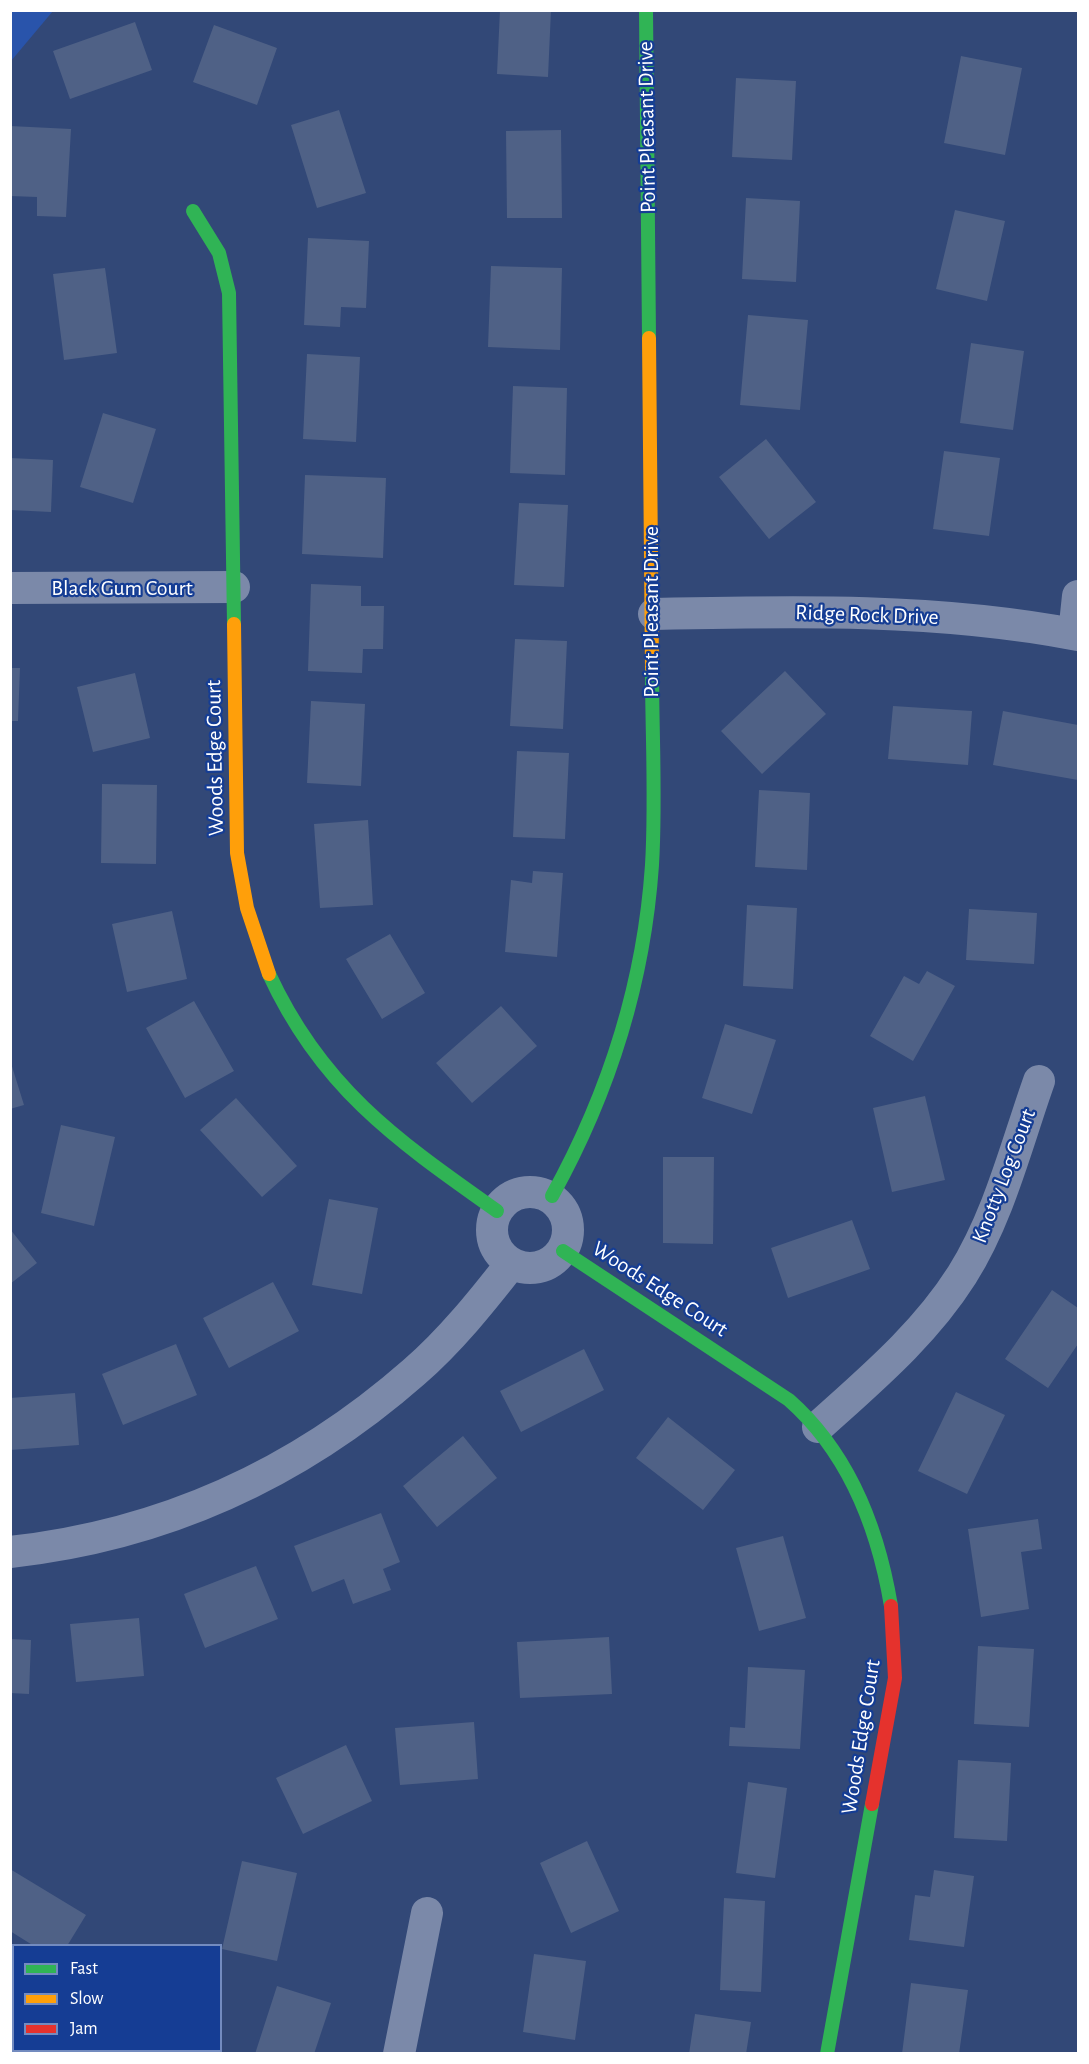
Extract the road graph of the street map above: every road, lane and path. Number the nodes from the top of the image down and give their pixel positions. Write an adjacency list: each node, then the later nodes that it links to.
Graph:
1 (646, 10): 6 (street, Point Pleasant Drive)
2 (193, 211): 3 (street, Woods Edge Court)
3 (234, 587): 4 (street, Black Gum Court); 10 (street, Woods Edge Court)
4 (10, 588)
5 (1078, 596): 7 (street)
6 (654, 614): 7 (street, Ridge Rock Drive); 9 (street, Point Pleasant Drive)
7 (1076, 634)
8 (1039, 1081): 13 (street, Knotty Log Court)
9 (552, 1196): 10 (street); 11 (street)
10 (497, 1211): 12 (street)
11 (563, 1251): 12 (street); 13 (street, Woods Edge Court)
12 (511, 1264): 14 (street)
13 (818, 1427): 17 (street, Woods Edge Court)
14 (10, 1552)
15 (427, 1913): 16 (street)
16 (399, 2054)
17 (827, 2054)

